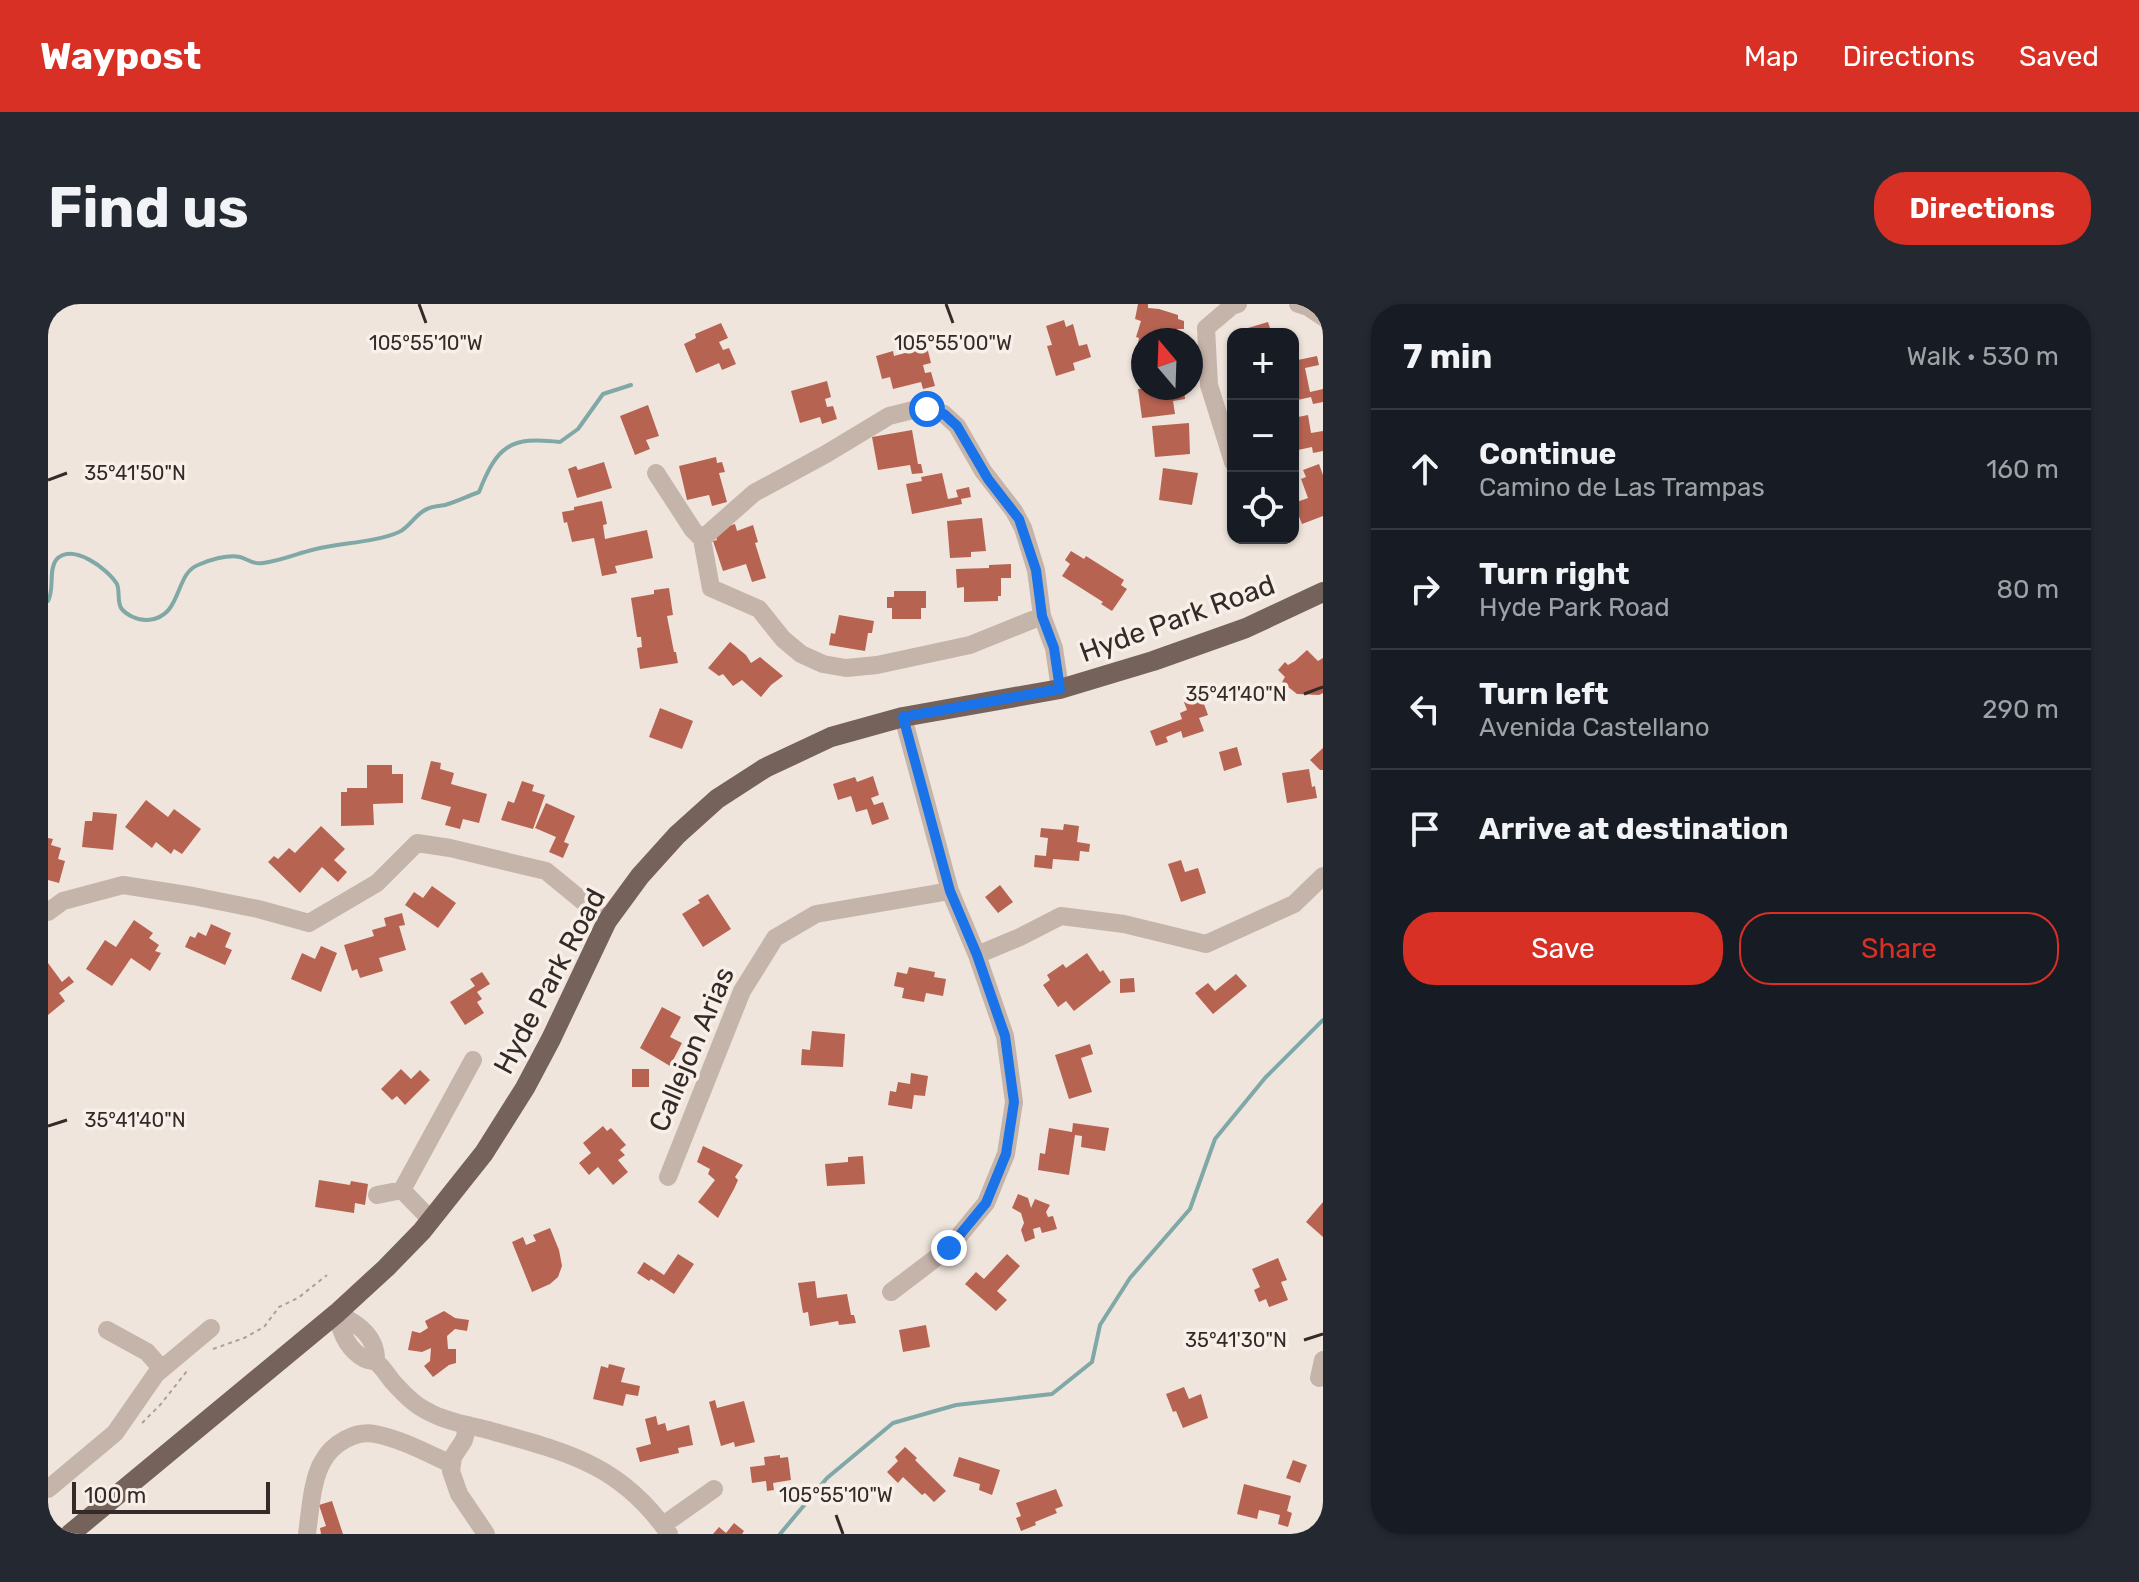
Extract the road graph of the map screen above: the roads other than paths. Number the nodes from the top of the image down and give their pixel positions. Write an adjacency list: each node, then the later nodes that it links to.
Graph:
1 (1238, 304): 4 (street)
2 (1298, 304): 3 (street)
3 (1323, 317)
4 (1227, 443)
5 (656, 473): 6 (street)
6 (702, 539): 8 (street); 8 (street)
7 (1323, 592): 9 (main road, Hyde Park Road)
8 (1042, 616): 9 (street)
9 (1060, 689): 10 (main road, Hyde Park Road)
10 (903, 717): 12 (street); 14 (main road, Hyde Park Road)
11 (1323, 876): 15 (street)
12 (950, 891): 15 (street); 17 (street, Callejon Arias)
13 (48, 912): 14 (street)
14 (607, 921): 20 (main road, Hyde Park Road)
15 (977, 955): 21 (street)
16 (473, 1060): 18 (street)
17 (668, 1177)
18 (402, 1190): 19 (street); 20 (street)
19 (377, 1195)
20 (431, 1220): 22 (main road, Hyde Park Road)
21 (891, 1292)
22 (337, 1313): 26 (street); 31 (main road, Hyde Park Road)
23 (211, 1328): 25 (street)
24 (107, 1330): 25 (street)
25 (162, 1369): 28 (street)
26 (468, 1425): 27 (street); 30 (street)
27 (451, 1464): 32 (street); 33 (street)
28 (48, 1489)
29 (714, 1489): 30 (street)
30 (666, 1530)
31 (70, 1534)
32 (307, 1534)
33 (486, 1534)

